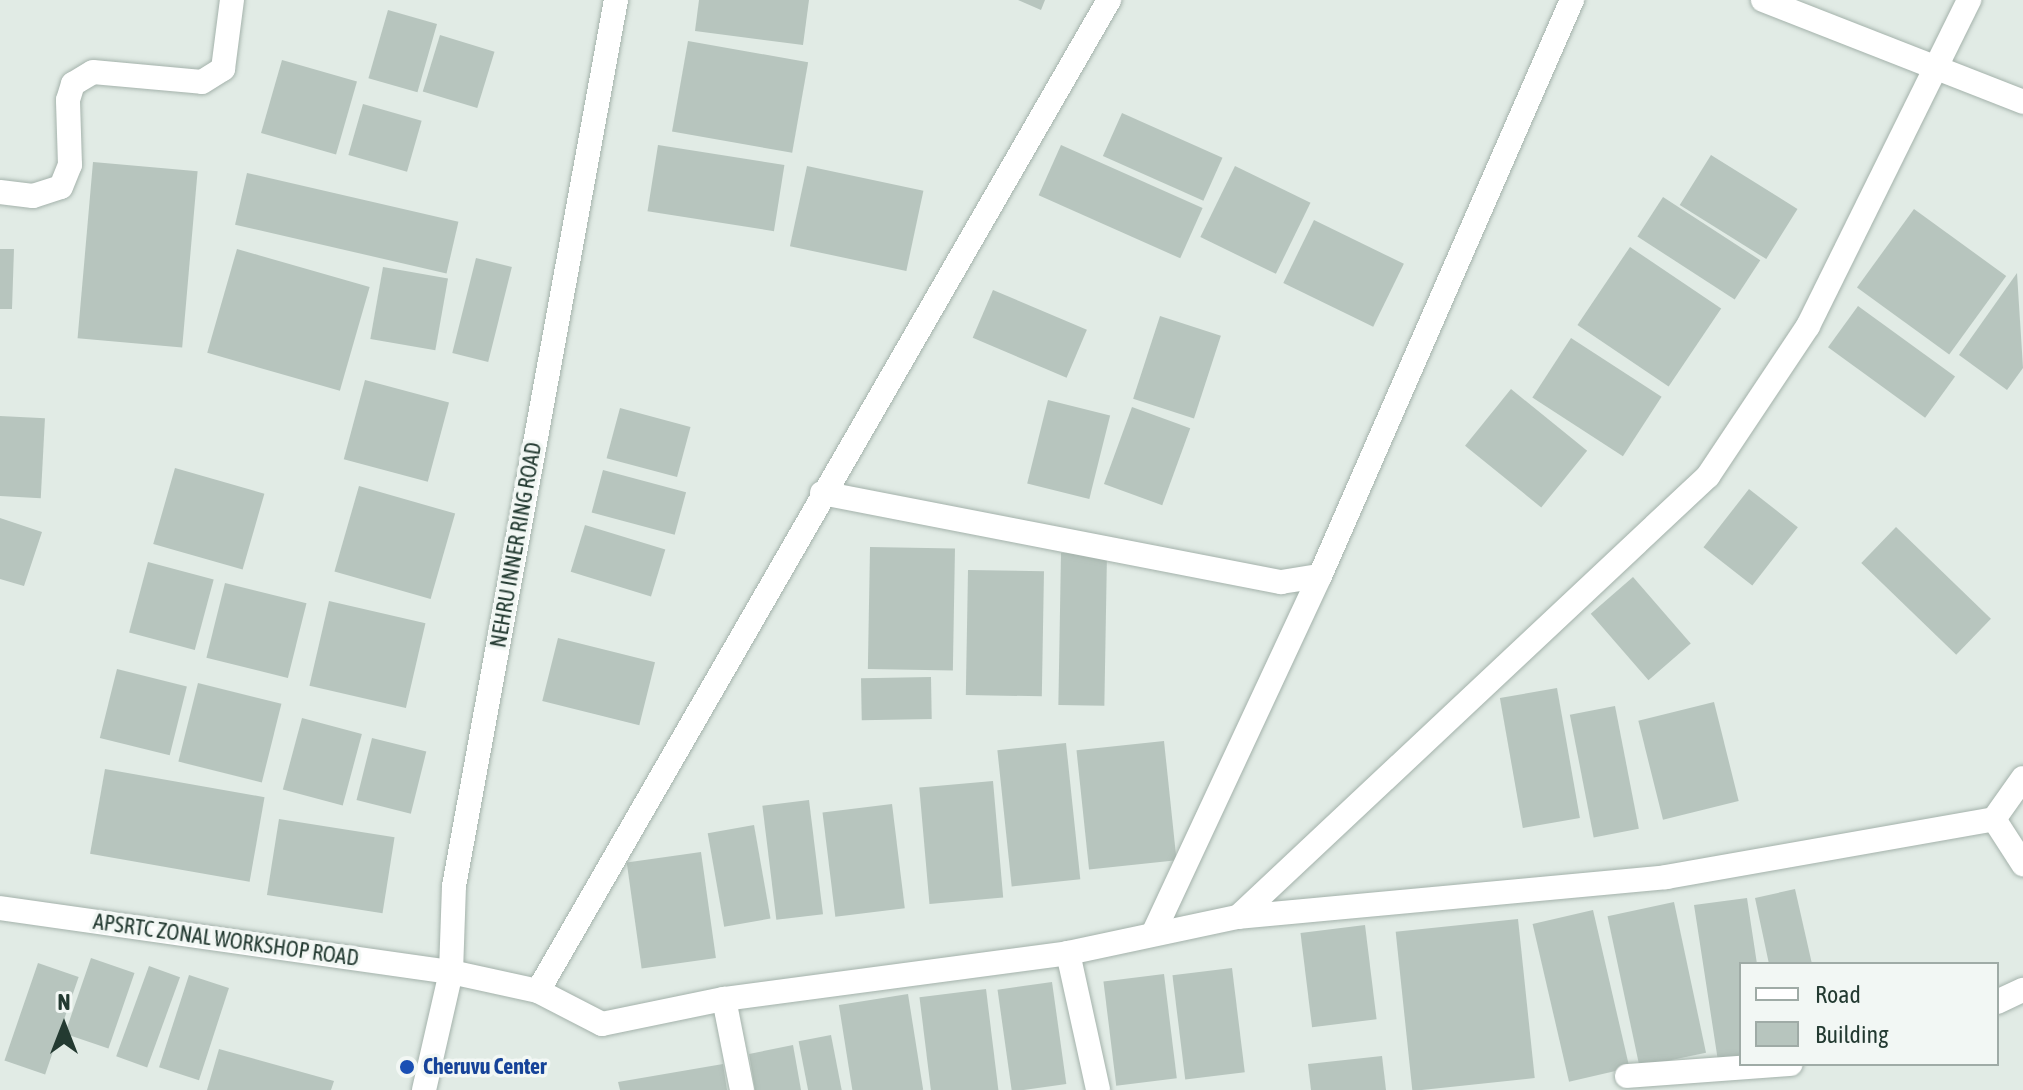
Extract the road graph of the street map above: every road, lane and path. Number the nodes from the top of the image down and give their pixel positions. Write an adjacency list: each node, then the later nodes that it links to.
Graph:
1 (232, 0): 9 (street)
2 (616, 0): 19 (street, NEHRU INNER RING ROAD)
3 (1109, 0): 10 (street)
4 (1572, 0): 11 (street)
5 (1763, 0): 7 (street)
6 (1969, 0): 7 (street)
7 (1940, 71): 8 (street); 16 (street)
8 (2023, 102)
9 (0, 192)
10 (822, 493): 11 (street); 21 (street)
11 (1320, 576): 17 (street)
12 (2023, 778): 13 (street)
13 (1994, 819): 14 (street); 16 (street, APSRTC ZONAL WORKSHOP ROAD)
14 (2023, 864)
15 (0, 908): 19 (street, APSRTC ZONAL WORKSHOP ROAD)
16 (1238, 917): 17 (street, APSRTC ZONAL WORKSHOP ROAD)
17 (1153, 934): 18 (street, APSRTC ZONAL WORKSHOP ROAD)
18 (1068, 953): 22 (street, APSRTC ZONAL WORKSHOP ROAD); 28 (street)
19 (451, 972): 21 (street, APSRTC ZONAL WORKSHOP ROAD); 26 (street, NEHRU INNER RING ROAD)
20 (2023, 990): 23 (street)
21 (538, 991): 22 (street, APSRTC ZONAL WORKSHOP ROAD)
22 (724, 999): 27 (street)
23 (1999, 1001)
24 (1764, 1066): 25 (street)
25 (1627, 1076)
26 (424, 1090)
27 (742, 1090)
28 (1098, 1090)

